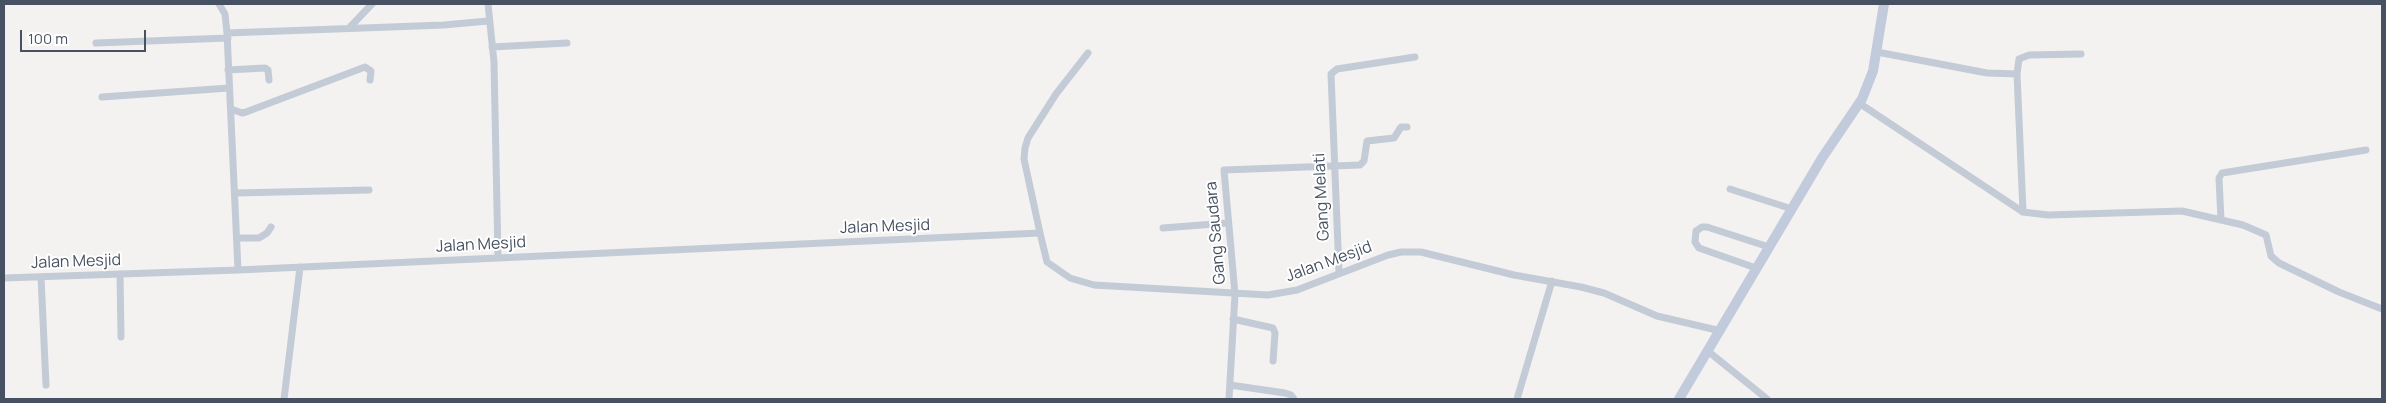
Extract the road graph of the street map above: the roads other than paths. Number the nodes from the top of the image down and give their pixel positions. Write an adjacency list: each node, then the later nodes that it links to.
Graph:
1 (219, 4): 7 (street)
2 (372, 4): 6 (street)
3 (488, 4): 5 (street)
4 (1884, 4): 11 (street)
5 (488, 20): 6 (street); 10 (street)
6 (350, 27): 7 (street)
7 (227, 36): 8 (street); 15 (street)
8 (96, 43)
9 (567, 44): 10 (street)
10 (492, 47): 38 (street)
11 (1877, 52): 16 (street); 21 (street)
12 (1088, 53): 35 (street)
13 (2081, 54): 16 (street)
14 (1415, 57): 25 (street, Gang Melati)
15 (228, 70): 17 (street); 19 (street)
16 (2016, 74): 30 (street)
17 (269, 80)
18 (370, 80): 22 (street)
19 (229, 88): 20 (street); 22 (street)
20 (102, 96)
21 (1860, 103): 29 (street); 30 (street)
22 (230, 109): 28 (street)
23 (1407, 126): 25 (street)
24 (2366, 150): 31 (street)
25 (1334, 166): 32 (street, Gang Saudara); 42 (street, Gang Melati)
26 (1730, 189): 29 (street)
27 (369, 190): 28 (street)
28 (235, 193): 36 (street)
29 (1792, 209): 37 (street)
30 (2023, 212): 31 (street)
31 (2221, 220): 48 (street)
32 (1228, 223): 34 (street); 47 (street, Gang Saudara)
33 (271, 227): 36 (street)
34 (1163, 228)
35 (1040, 233): 38 (street, Jalan Mesjid); 47 (street, Jalan Mesjid)
36 (237, 238): 41 (street)
37 (1769, 247): 40 (street); 40 (street)
38 (498, 258): 39 (street, Jalan Mesjid)
39 (300, 267): 41 (street, Jalan Mesjid); 56 (street)
40 (1756, 268): 50 (street)
41 (238, 270): 43 (street, Jalan Mesjid)
42 (1339, 272): 46 (street, Jalan Mesjid); 47 (street, Jalan Mesjid)
43 (120, 274): 44 (street, Jalan Mesjid); 51 (street)
44 (41, 277): 45 (street, Jalan Mesjid); 54 (street)
45 (4, 278)
46 (1552, 281): 50 (street, Jalan Mesjid); 59 (street)
47 (1235, 294): 49 (street, Gang Saudara)
48 (2382, 309)
49 (1233, 319): 53 (street); 55 (street, Gang Saudara)
50 (1721, 331): 52 (street)
51 (121, 337)
52 (1709, 352): 60 (street); 61 (street)
53 (1273, 361)
54 (46, 385)
55 (1230, 385): 57 (street, Gang Saudara); 58 (street)
56 (284, 399)
57 (1229, 399)
58 (1294, 399)
59 (1517, 399)
60 (1679, 399)
61 (1767, 399)

